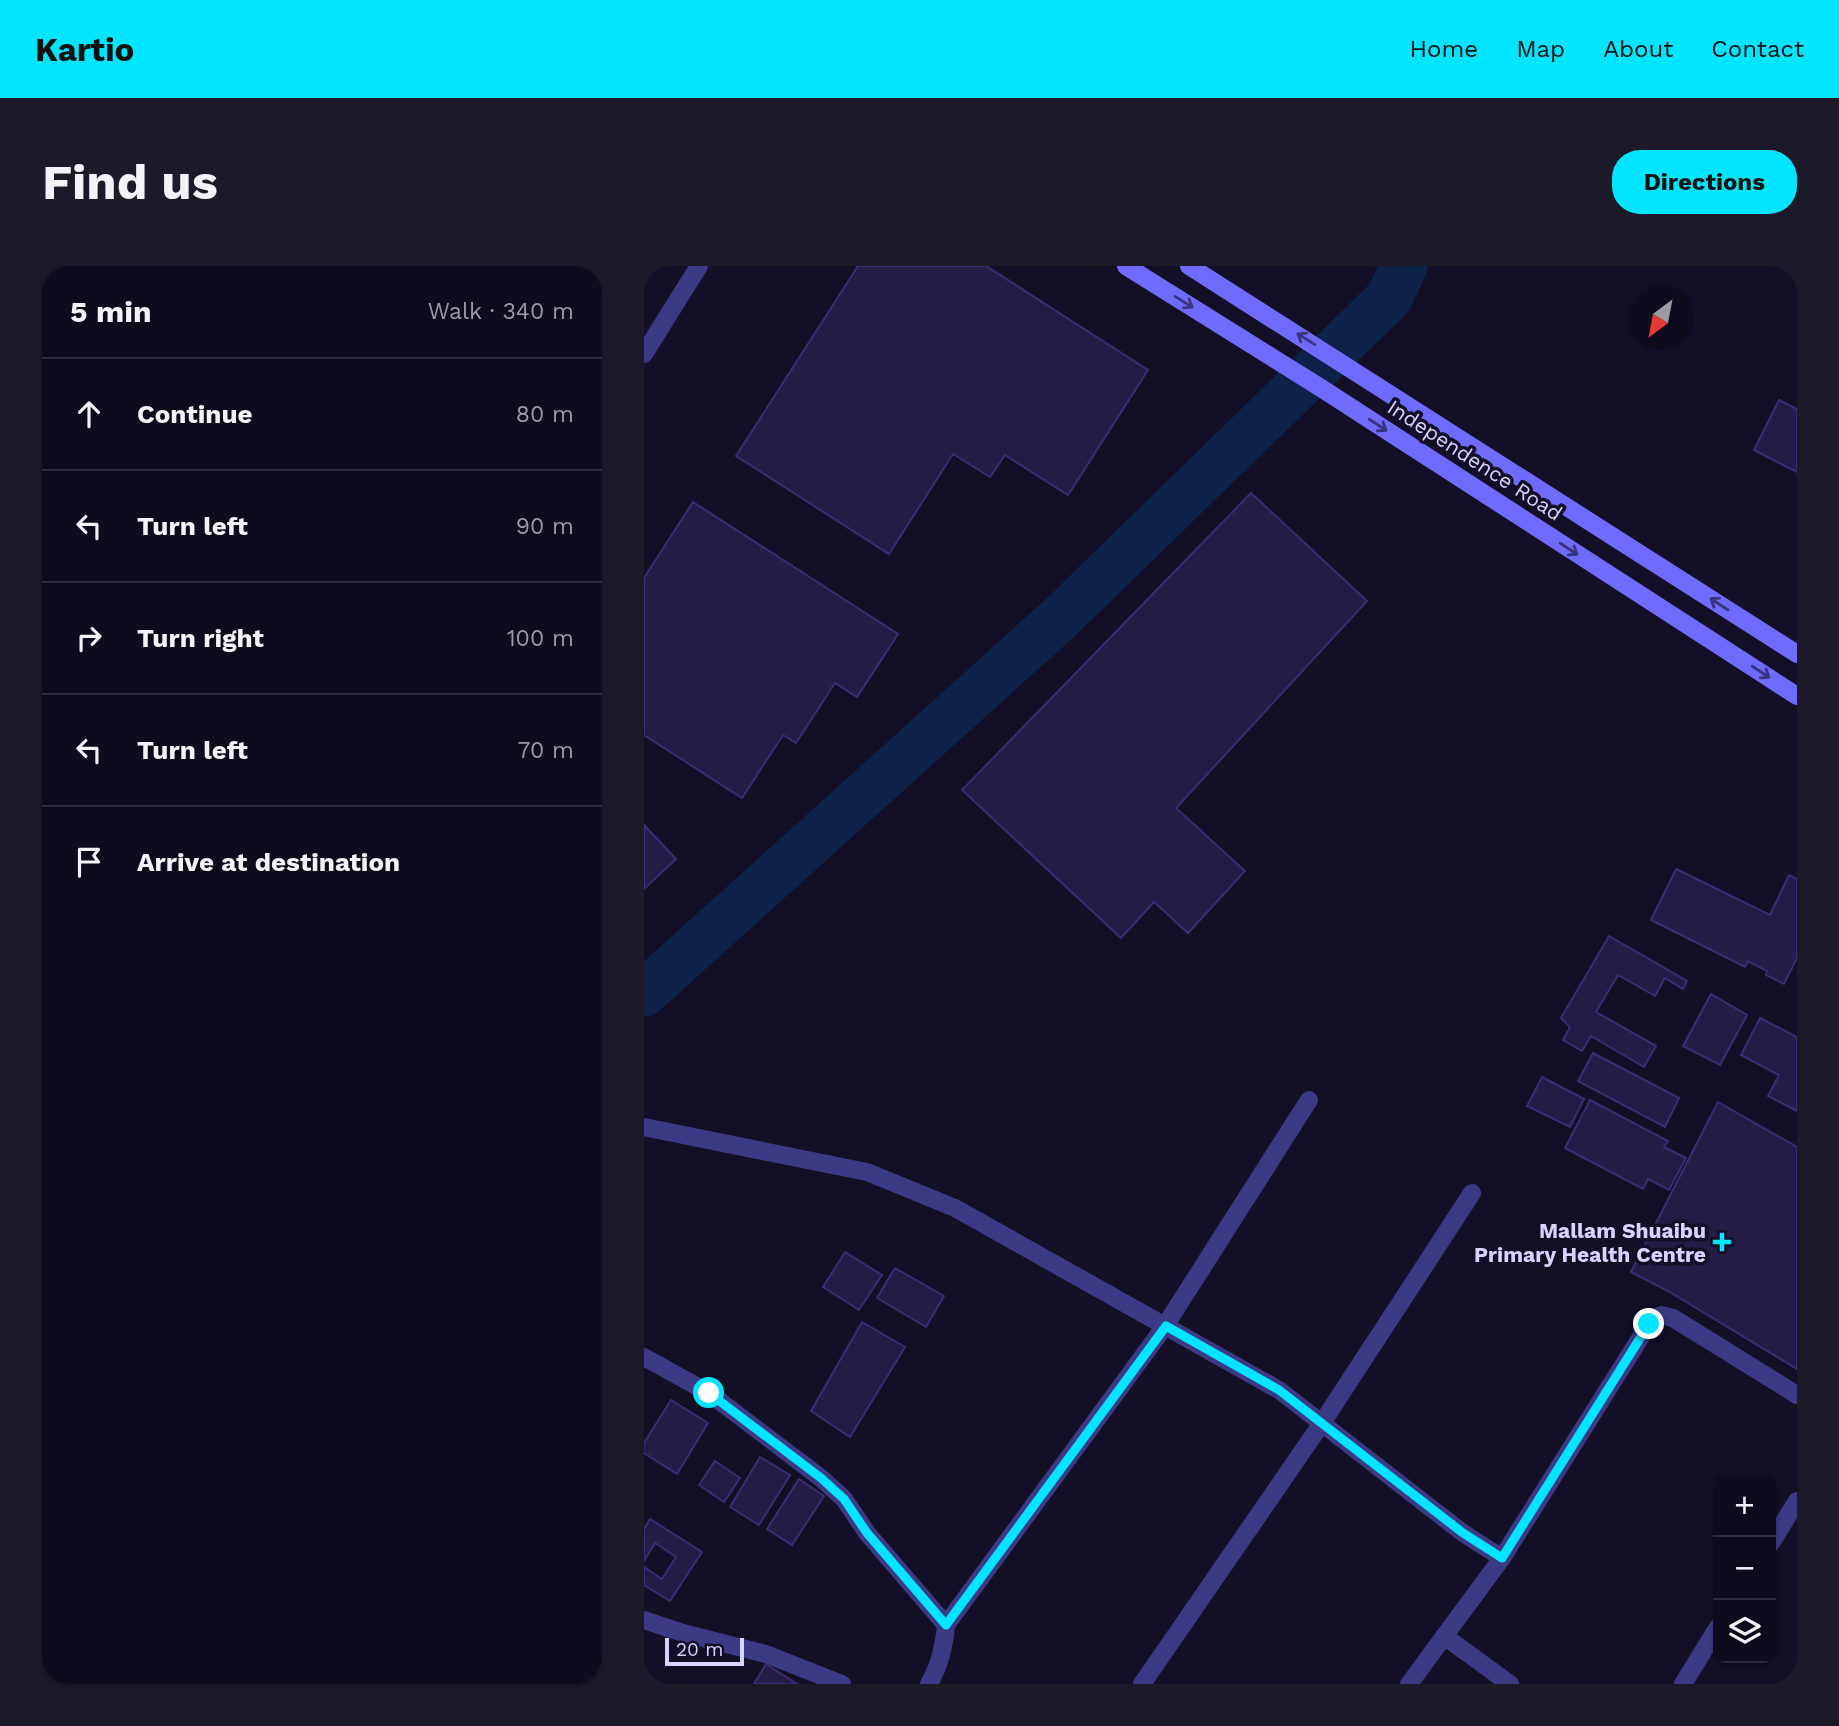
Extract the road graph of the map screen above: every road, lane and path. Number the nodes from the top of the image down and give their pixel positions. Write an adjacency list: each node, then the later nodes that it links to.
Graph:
1 (699, 266): 4 (street)
2 (1126, 266): 6 (main road, Independence Road, one-way to 6)
3 (1189, 266): 5 (main road, Independence Road, one-way to 3)
4 (644, 354)
5 (1797, 654)
6 (1797, 696)
7 (1309, 1100): 10 (street)
8 (644, 1126): 10 (street)
9 (1472, 1193): 13 (street)
10 (1166, 1326): 13 (street); 18 (street)
11 (644, 1357): 18 (street)
12 (1797, 1395): 16 (street)
13 (1322, 1423): 16 (street); 23 (street)
14 (1797, 1501): 15 (street)
15 (1775, 1537)
16 (1502, 1558): 19 (street)
17 (644, 1620): 21 (street)
18 (946, 1625): 22 (street)
19 (1444, 1636): 24 (street); 25 (street)
20 (1713, 1636): 26 (street)
21 (842, 1684)
22 (929, 1684)
23 (1142, 1684)
24 (1409, 1684)
25 (1510, 1684)
26 (1683, 1684)

